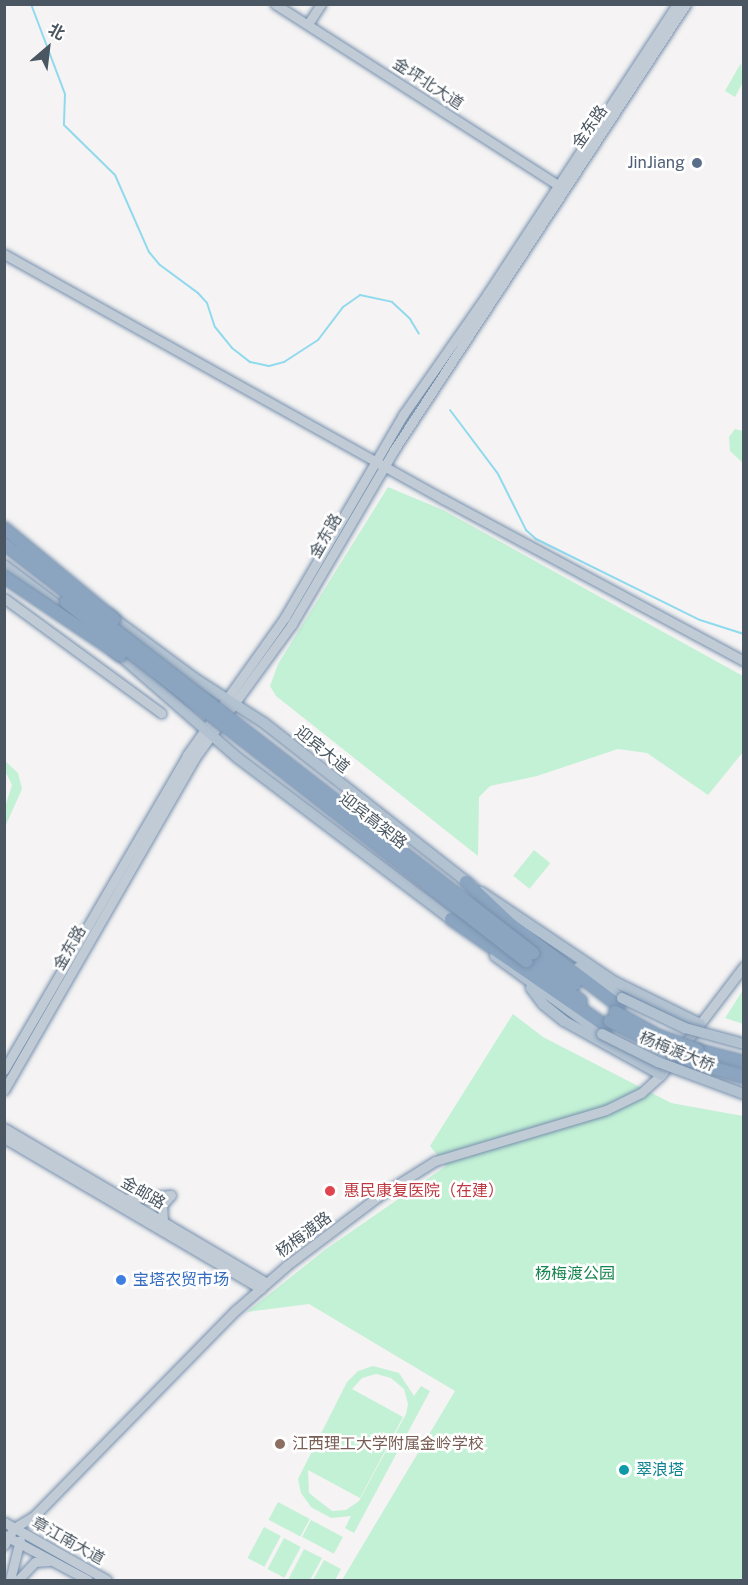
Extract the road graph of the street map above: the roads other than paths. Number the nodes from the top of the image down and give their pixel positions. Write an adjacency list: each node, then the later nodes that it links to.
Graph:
1 (275, 4): 5 (street, 金坪北大道)
2 (321, 4): 5 (street)
3 (677, 4): 6 (street, 金东路)
4 (686, 4): 6 (street, 金东路)
5 (308, 24): 6 (street, 金坪北大道)
6 (560, 187): 8 (street, 金东路)
7 (4, 254): 8 (street)
8 (380, 464): 15 (street); 17 (street, 金东路); 17 (street, 金东路)
9 (4, 525): 16 (highway, bridge); 17 (main road, 迎宾大道)
10 (4, 544): 16 (highway, 迎宾高架路, bridge)
11 (4, 553): 19 (highway, 迎宾高架路, bridge)
12 (4, 565): 20 (main road)
13 (4, 577): 19 (highway, bridge)
14 (4, 597): 18 (street)
15 (744, 661)
16 (189, 686): 23 (highway, 迎宾高架路, bridge)
17 (231, 701): 20 (street, 金东路); 21 (main road, 迎宾大道)
18 (161, 713)
19 (215, 720): 23 (highway, 迎宾高架路, bridge)
20 (209, 732): 22 (main road); 30 (street, 金东路); 33 (street, 金东路)
21 (466, 882): 26 (highway); 27 (main road, 迎宾大道)
22 (451, 919): 25 (main road); 26 (highway)
23 (530, 957): 26 (highway, 迎宾高架路)
24 (744, 966): 27 (street, 杨梅渡路)
25 (528, 982): 26 (main road); 31 (main road)
26 (612, 1016): 28 (main road, 杨梅渡大桥, bridge); 29 (highway, bridge); 32 (highway, 迎宾高架路, bridge); 34 (main road, 杨梅渡大桥, bridge)
27 (700, 1024): 31 (street, 杨梅渡路)
28 (744, 1044)
29 (744, 1062)
30 (4, 1070)
31 (660, 1075): 39 (street, 杨梅渡路)
32 (744, 1077)
33 (4, 1090)
34 (744, 1094)
35 (4, 1128): 37 (street, 金邮路)
36 (4, 1138): 39 (street, 金邮路)
37 (124, 1199): 38 (street, 金邮路); 38 (street)
38 (163, 1222): 39 (street, 金邮路)
39 (264, 1286): 40 (street, 杨梅渡路)
40 (34, 1516): 42 (street, 杨梅渡路); 43 (street, 杨梅渡路)
41 (4, 1522): 42 (street, 章江南大道)
42 (14, 1528): 43 (street, 章江南大道); 44 (street)
43 (21, 1538): 44 (street, 章江南大道); 45 (street, 章江南大道); 46 (street); 49 (street, 章江南大道)
44 (6, 1539)
45 (53, 1562): 47 (street); 48 (street, 章江南大道)
46 (10, 1581)
47 (18, 1581)
48 (88, 1581)
49 (107, 1581)

